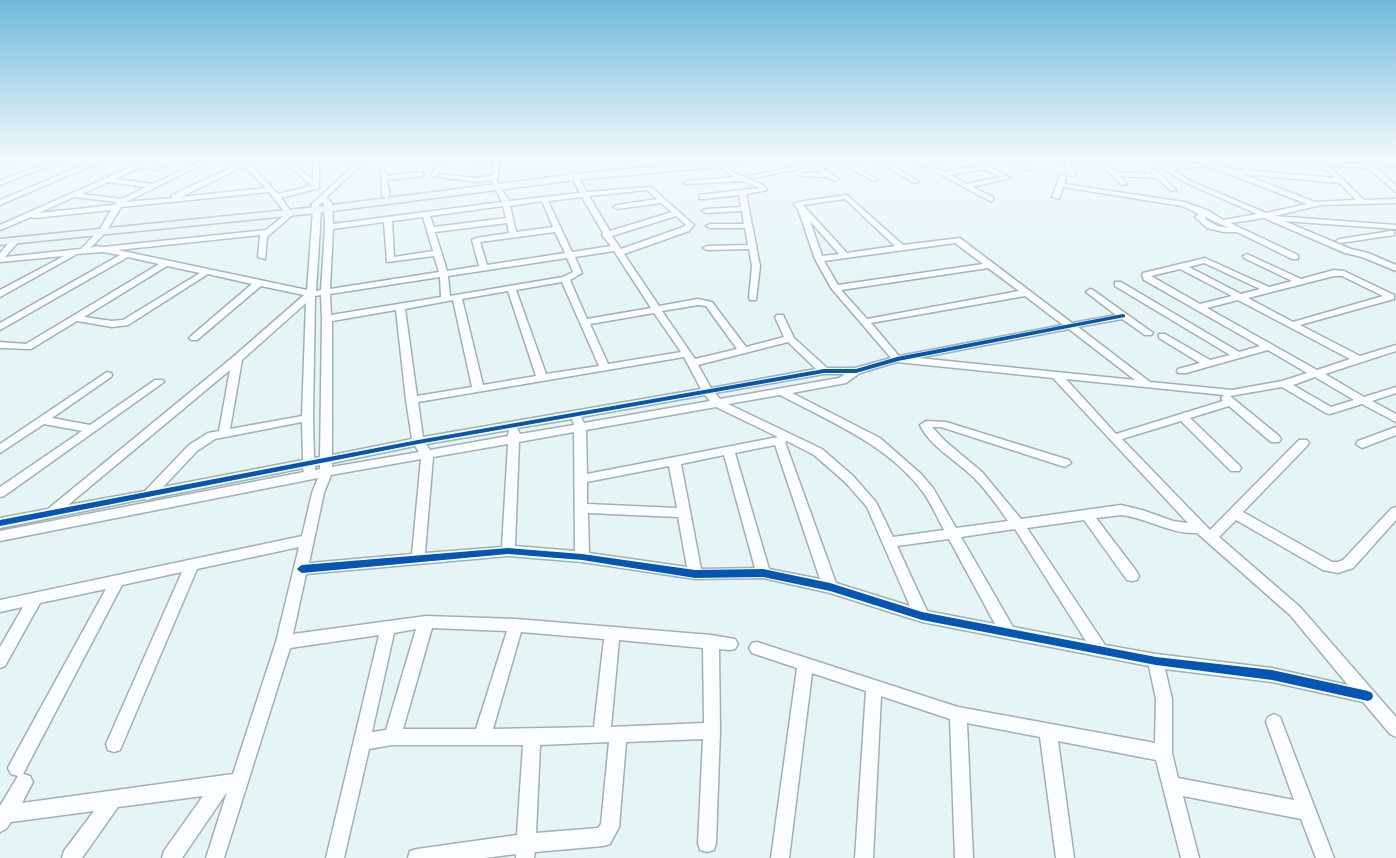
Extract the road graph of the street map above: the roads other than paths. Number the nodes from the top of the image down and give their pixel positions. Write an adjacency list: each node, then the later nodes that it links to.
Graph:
1 (63, 199): 36 (street)
2 (91, 199): 24 (street)
3 (130, 199): 24 (street)
4 (179, 199): 18 (street)
5 (278, 199): 29 (street)
6 (327, 199): 25 (street)
7 (364, 199): 25 (street)
8 (367, 199): 25 (street)
9 (504, 199): 22 (street)
10 (544, 199): 22 (street); 45 (street)
11 (585, 199): 51 (street)
12 (743, 199): 27 (street)
13 (833, 199): 28 (street)
14 (849, 199): 57 (street)
15 (1158, 199): 33 (street)
16 (1231, 199): 35 (street)
17 (1300, 199): 23 (street)
18 (169, 200): 24 (street)
19 (664, 200): 31 (street); 34 (street)
20 (1361, 201): 21 (street); 23 (street)
21 (1396, 201)
22 (506, 204): 32 (street); 38 (street)
23 (1313, 204): 35 (street)
24 (119, 205): 36 (street); 44 (street)
25 (322, 205): 29 (street); 42 (street); 90 (street)
26 (617, 207): 34 (street)
27 (745, 209): 30 (street); 41 (street)
28 (802, 209): 64 (street); 70 (street)
29 (287, 210): 44 (street); 48 (street)
30 (706, 211)
31 (677, 213): 34 (street); 61 (street)
32 (426, 214): 37 (street); 46 (street)
33 (1206, 214): 39 (street); 49 (street)
34 (633, 215): 51 (street)
35 (1276, 216): 39 (street); 47 (street); 47 (street); 54 (street); 65 (street)
36 (22, 217): 43 (street)
37 (388, 219): 42 (street); 62 (street)
38 (509, 220): 46 (street); 50 (street)
39 (1223, 222): 49 (street)
40 (710, 226): 41 (street)
41 (748, 226): 56 (street)
42 (329, 227): 86 (street)
43 (0, 228)
44 (104, 228): 52 (street); 53 (street); 60 (street)
45 (558, 229): 50 (street); 66 (street)
46 (431, 230): 62 (street)
47 (1395, 230): 54 (street)
48 (266, 232): 58 (street); 68 (street)
49 (1243, 232): 69 (street)
50 (513, 235): 76 (street)
51 (606, 235): 61 (street)
52 (0, 236)
53 (16, 240): 55 (street); 71 (street)
54 (1340, 241): 65 (street)
55 (0, 242)
56 (752, 247): 59 (street); 93 (street)
57 (901, 247): 64 (street); 73 (street)
58 (97, 248): 60 (street); 63 (street)
59 (707, 248)
60 (82, 250): 71 (street); 89 (street)
61 (617, 251): 66 (street); 97 (street)
62 (437, 253): 78 (street)
63 (126, 255): 72 (street); 105 (street)
64 (845, 255): 70 (street)
65 (1366, 255): 75 (street)
66 (570, 256): 76 (street); 79 (street)
67 (1247, 256): 80 (street)
68 (262, 257)
69 (1295, 257)
70 (820, 259): 84 (street)
71 (0, 261)
72 (166, 263): 77 (street); 100 (street)
73 (990, 265): 84 (street); 88 (street)
74 (1181, 266): 85 (street); 92 (street); 96 (street)
75 (1395, 267)
76 (484, 268): 78 (street)
77 (208, 271): 81 (street); 100 (street)
78 (444, 275): 86 (street); 94 (street)
79 (565, 278): 83 (street); 102 (street)
80 (1299, 281): 85 (street); 104 (street)
81 (260, 282): 90 (street); 109 (street)
82 (1118, 284): 115 (street)
83 (511, 288): 91 (street); 128 (street)
84 (835, 288): 103 (street)
85 (1267, 289): 92 (street)
86 (325, 292): 90 (street); 101 (street)
87 (1090, 292): 98 (street)
88 (1025, 293): 103 (street); 106 (street)
89 (0, 294)
90 (311, 294): 117 (street); 142 (street)
91 (457, 297): 94 (street); 132 (street)
92 (1238, 297): 96 (street); 104 (street)
93 (753, 298)
94 (446, 299): 95 (street)
95 (400, 306): 101 (street); 137 (street)
96 (1200, 307): 112 (street)
97 (656, 309): 102 (street); 114 (street); 116 (street)
98 (1124, 316): 106 (street); 107 (street)
99 (780, 317): 110 (street)
100 (74, 318): 111 (street)
101 (327, 319): 161 (street)
102 (585, 322): 121 (street)
103 (863, 322): 119 (street)
104 (1291, 325): 118 (street)
105 (1, 326)
106 (1070, 326): 119 (street); 131 (street)
107 (1148, 332)
108 (1162, 336): 120 (street)
109 (194, 338)
110 (790, 338): 114 (street); 122 (street)
111 (0, 345)
112 (1269, 347): 115 (street); 125 (street)
113 (1396, 348): 118 (street)
114 (743, 350): 116 (street)
115 (1237, 355): 120 (street)
116 (690, 358): 121 (street); 136 (street)
117 (237, 359): 148 (street); 170 (street)
118 (1357, 359): 125 (street)
119 (897, 360): 123 (street); 127 (street)
120 (1208, 363): 124 (street)
121 (604, 366): 128 (street)
122 (824, 371): 123 (street); 136 (street)
123 (858, 371): 134 (street)
124 (1182, 371)
125 (1314, 374): 130 (street); 138 (street)
126 (106, 375): 144 (street)
127 (1057, 376): 131 (street); 150 (street)
128 (542, 377): 132 (street)
129 (159, 382): 146 (street)
130 (1284, 384): 133 (street); 138 (street)
131 (1149, 385): 133 (street)
132 (478, 388): 137 (street)
133 (1213, 391): 139 (street)
134 (782, 392): 140 (street); 179 (street)
135 (1394, 392): 138 (street)
136 (708, 393): 140 (street); 145 (street)
137 (411, 400): 153 (street)
138 (1361, 400): 143 (street)
139 (1231, 402): 141 (street); 152 (street)
140 (717, 403): 145 (street); 151 (street)
141 (1183, 417): 150 (street); 162 (street)
142 (306, 418): 148 (street); 163 (street)
143 (1396, 419)
144 (42, 420): 146 (street); 156 (street)
145 (578, 421): 149 (street); 164 (street)
146 (93, 429): 165 (street)
147 (1396, 431): 155 (street)
148 (224, 433): 167 (street)
149 (514, 433): 153 (street); 158 (street); 183 (street)
150 (1114, 438): 178 (street)
151 (784, 439): 157 (street); 182 (street); 192 (street)
152 (1275, 439)
153 (418, 442): 158 (street); 161 (street)
154 (1303, 443): 174 (street)
155 (1362, 444)
156 (0, 449)
157 (728, 450): 159 (street); 188 (street)
158 (427, 454): 161 (street); 185 (street)
159 (674, 460): 164 (street); 172 (street)
160 (1065, 463): 176 (street)
161 (326, 466): 163 (street); 166 (street)
162 (1235, 468)
163 (309, 470): 166 (street); 167 (street); 168 (street)
164 (582, 480): 169 (street)
165 (0, 493)
166 (318, 493): 181 (street)
167 (147, 494): 168 (street); 170 (street)
168 (141, 508): 177 (street)
169 (583, 508): 172 (street); 184 (street)
170 (52, 512): 175 (street); 177 (street)
171 (1396, 512): 174 (street)
172 (684, 513): 189 (street)
173 (1087, 515): 176 (street); 178 (street); 190 (street)
174 (1230, 517): 178 (street)
175 (0, 523)
176 (1018, 525): 179 (street); 205 (street)
177 (40, 527): 180 (street)
178 (1205, 531): 210 (street)
179 (953, 534): 182 (street); 199 (street)
180 (0, 536)
181 (307, 540): 186 (street); 187 (street)
182 (889, 542): 195 (street)
183 (508, 551): 184 (street); 185 (street)
184 (582, 556): 189 (street)
185 (418, 558): 187 (street)
186 (191, 567): 191 (street); 222 (street)
187 (302, 569): 202 (street)
188 (763, 572): 189 (street); 192 (street)
189 (695, 574)
190 (1132, 576)
191 (117, 582): 193 (street); 228 (street)
192 (830, 587): 195 (street)
193 (35, 599): 194 (street); 206 (street)
194 (0, 606)
195 (922, 616): 199 (street)
196 (426, 622): 197 (street); 198 (street); 218 (street)
197 (516, 625): 200 (street); 219 (street)
198 (388, 627): 202 (street); 221 (street)
199 (1007, 631): 205 (street)
200 (612, 632): 201 (street); 217 (street)
201 (711, 641): 203 (street); 215 (street)
202 (284, 642): 224 (street)
203 (730, 644)
204 (757, 648): 208 (street)
205 (1102, 651): 207 (street)
206 (0, 660)
207 (1156, 661): 210 (street); 223 (street)
208 (805, 664): 209 (street); 236 (street)
209 (874, 686): 211 (street); 237 (street)
210 (1368, 696): 212 (street)
211 (958, 714): 216 (street); 238 (street)
212 (1390, 717): 214 (street)
213 (1274, 722): 227 (street)
214 (1396, 729)
215 (712, 731): 217 (street); 229 (street)
216 (1048, 731): 223 (street); 239 (street)
217 (610, 734): 220 (street); 230 (street)
218 (392, 737): 219 (street); 221 (street)
219 (482, 737): 220 (street)
220 (532, 737): 230 (street)
221 (363, 742): 235 (street)
222 (114, 744)
223 (1163, 752): 225 (street)
224 (230, 783): 226 (street); 233 (street); 234 (street)
225 (1171, 785): 227 (street); 240 (street)
226 (113, 799): 228 (street); 232 (street)
227 (1308, 811): 241 (street)
228 (2, 818)
229 (707, 843)
230 (525, 851): 231 (street)
231 (427, 857)
232 (71, 858)
233 (171, 858)
234 (215, 858)
235 (335, 858)
236 (780, 858)
237 (864, 858)
238 (964, 858)
239 (1065, 858)
240 (1190, 858)
241 (1325, 858)

